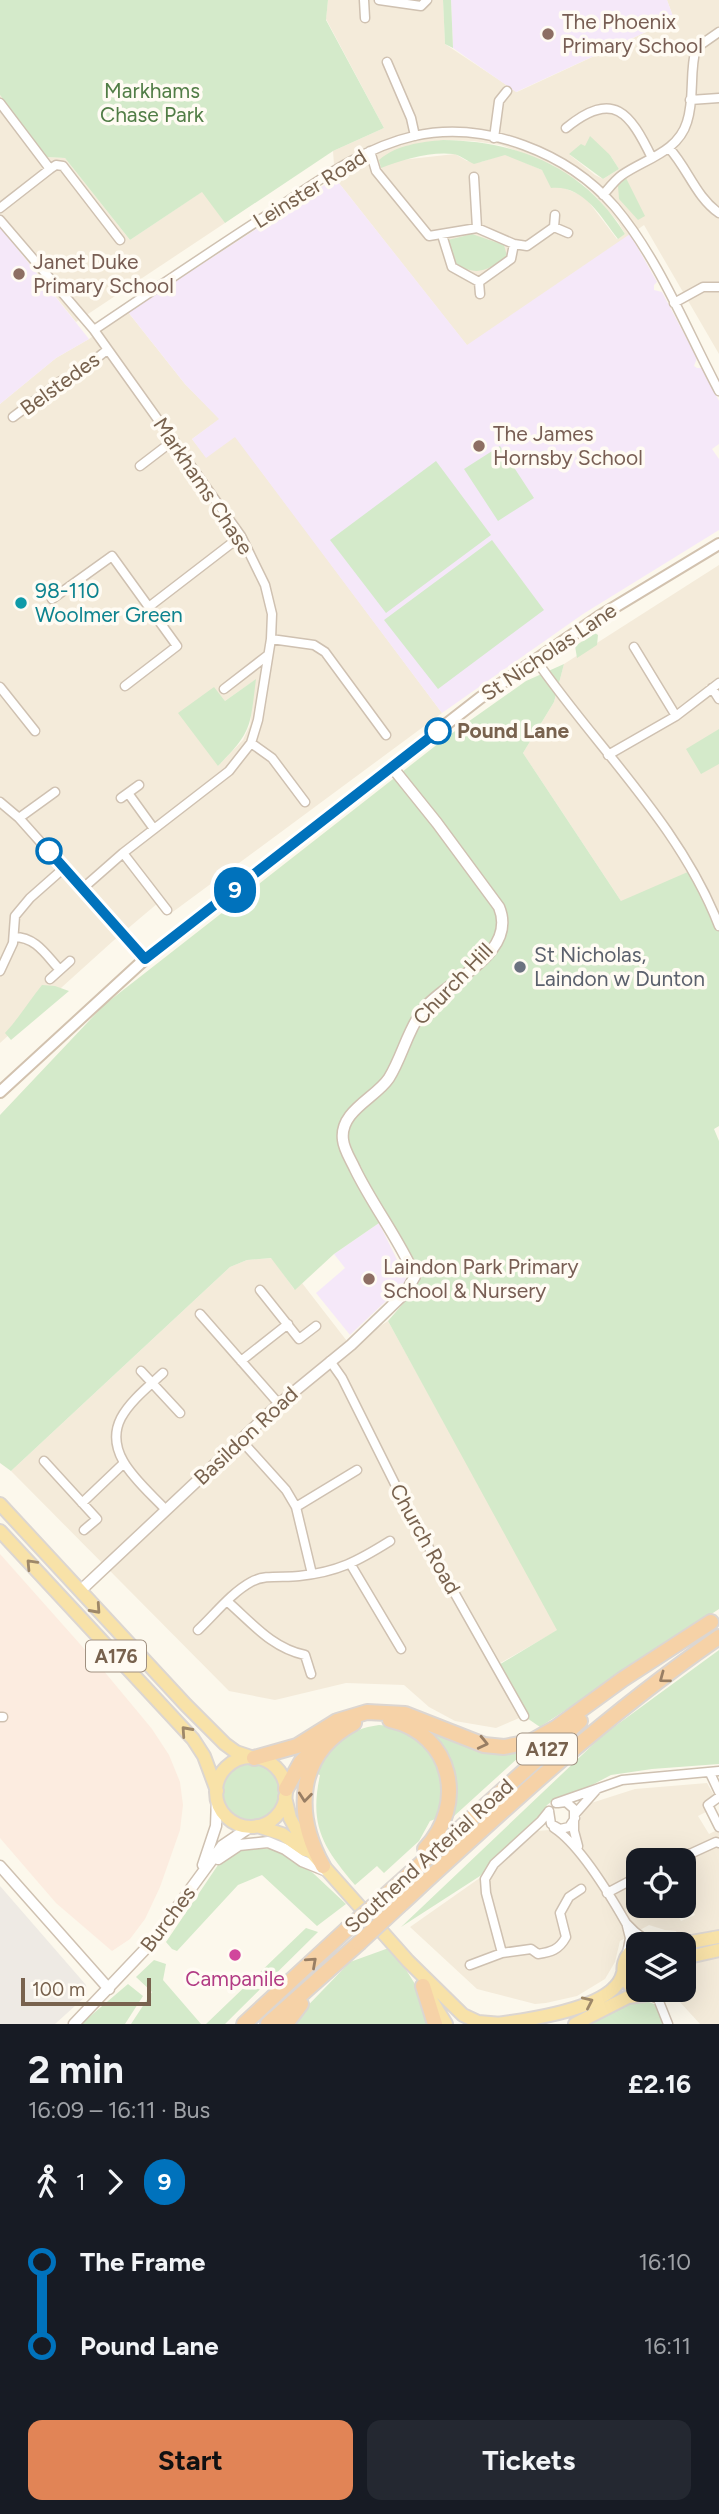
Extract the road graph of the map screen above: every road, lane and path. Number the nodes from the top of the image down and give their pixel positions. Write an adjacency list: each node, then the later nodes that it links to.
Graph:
1 (364, 0): 4 (street)
2 (379, 0): 3 (street)
3 (427, 0)
4 (365, 18)
5 (719, 33): 9 (street)
6 (387, 62): 12 (street)
7 (507, 91): 13 (street)
8 (719, 98): 9 (street)
9 (691, 100): 14 (street)
10 (0, 103): 17 (street)
11 (566, 128): 16 (street)
12 (415, 136): 13 (street, Leinster Road); 15 (street, Leinster Road)
13 (494, 138): 19 (street, Leinster Road)
14 (669, 148): 16 (street); 21 (street)
15 (370, 151): 27 (street); 34 (street, Leinster Road)
16 (652, 158): 19 (street)
17 (50, 169): 20 (street); 28 (street)
18 (474, 177): 25 (street)
19 (603, 195): 33 (street, Leinster Road)
20 (0, 208)
21 (719, 213)
22 (555, 215): 24 (street)
23 (0, 220): 34 (street, Markhams Chase)
24 (554, 227): 26 (street); 29 (street)
25 (477, 228): 27 (street); 29 (street)
26 (568, 233)
27 (442, 235): 30 (street)
28 (120, 240)
29 (514, 244): 30 (street)
30 (479, 282): 32 (street)
31 (719, 287): 33 (street)
32 (480, 294)
33 (674, 303): 36 (street, Leinster Road)
34 (94, 330): 35 (street, Markhams Chase)
35 (107, 350): 38 (street, Belstedes); 39 (street, Markhams Chase)
36 (716, 379): 37 (street, Leinster Road)
37 (719, 391)
38 (13, 417)
39 (174, 440): 40 (street); 41 (street, Markhams Chase)
40 (140, 466)
41 (242, 536): 44 (street); 45 (street, Markhams Chase)
42 (719, 544): 48 (main road, St Nicholas Lane)
43 (52, 599): 44 (street)
44 (150, 606): 49 (street)
45 (271, 639): 47 (street, Markhams Chase); 56 (street)
46 (634, 647): 54 (street)
47 (268, 655): 52 (street); 57 (street, Markhams Chase)
48 (536, 660): 58 (street); 59 (main road, St Nicholas Lane)
49 (125, 685)
50 (716, 685): 53 (street); 54 (street)
51 (0, 687): 55 (street)
52 (224, 689)
53 (719, 699)
54 (676, 716): 58 (street)
55 (35, 731)
56 (386, 735)
57 (251, 743): 63 (street); 65 (street, Markhams Chase)
58 (608, 755): 70 (street)
59 (392, 767): 72 (main road, St Nicholas Lane); 78 (street, Church Hill)
60 (139, 785): 65 (street)
61 (55, 792): 64 (street)
62 (0, 802): 64 (street)
63 (304, 802)
64 (19, 818): 67 (street)
65 (154, 829): 66 (street, Markhams Chase)
66 (122, 853): 68 (street, Markhams Chase); 69 (street)
67 (64, 868): 68 (street); 71 (street)
68 (82, 889): 72 (street)
69 (167, 910)
70 (719, 926)
71 (14, 937): 74 (street); 75 (street)
72 (145, 959): 77 (main road, St Nicholas Lane)
73 (70, 961): 74 (street)
74 (60, 970): 76 (street)
75 (0, 971)
76 (50, 979)
77 (0, 1092)
78 (412, 1283): 84 (street, Basildon Road)
79 (260, 1290): 81 (street)
80 (200, 1314): 83 (street)
81 (288, 1324): 82 (street); 83 (street)
82 (316, 1326)
83 (241, 1361): 88 (street)
84 (330, 1361): 88 (street, Basildon Road); 110 (street, Church Road)
85 (141, 1371): 87 (street)
86 (163, 1373): 87 (street)
87 (152, 1384): 89 (street); 92 (street)
88 (279, 1404): 90 (street, Basildon Road)
89 (180, 1413)
90 (240, 1439): 96 (street); 97 (street, Basildon Road)
91 (44, 1461): 94 (street)
92 (124, 1464): 94 (street); 97 (street)
93 (358, 1470): 96 (street)
94 (82, 1503): 98 (street)
95 (0, 1504): 103 (main road, A176)
96 (296, 1507): 102 (street)
97 (166, 1510): 103 (street, Basildon Road)
98 (84, 1530)
99 (0, 1531): 117 (main road, A176, one-way to 99)
100 (390, 1541): 101 (street)
101 (351, 1564): 102 (street); 108 (street)
102 (312, 1574): 104 (street)
103 (80, 1591): 112 (main road, A176, one-way to 112)
104 (228, 1602): 106 (street); 109 (street)
105 (715, 1619): 112 (highway, A127, one-way to 105); 135 (highway, Southend Arterial Road / A127)
106 (198, 1630)
107 (719, 1637): 141 (highway, Southend Arterial Road / A127, one-way to 141, bridge)
108 (401, 1649)
109 (311, 1674)
110 (524, 1716)
111 (354, 1723): 116 (highway, A127); 129 (highway, one-way to 129); 135 (highway, A127)
112 (253, 1758): 116 (main road); 117 (main road)
113 (715, 1772): 114 (street); 115 (street)
114 (599, 1787): 119 (street); 121 (street)
115 (719, 1792)
116 (285, 1793): 122 (main road); 129 (main road)
117 (217, 1795): 122 (main road); 131 (street, Burches)
118 (719, 1797): 124 (street)
119 (556, 1803): 120 (street); 121 (street)
120 (549, 1811): 123 (street); 125 (street)
121 (575, 1816): 123 (street); 128 (street)
122 (253, 1826): 129 (main road); 131 (street, Burches)
123 (554, 1827): 125 (street); 128 (street)
124 (719, 1827)
125 (528, 1832): 143 (street)
126 (719, 1843): 127 (street)
127 (696, 1851)
128 (580, 1853): 134 (street)
129 (322, 1865): 131 (street); 146 (main road)
130 (0, 1866): 151 (street)
131 (198, 1879): 151 (street, Burches)
132 (626, 1883): 134 (street)
133 (580, 1889): 143 (street)
134 (607, 1893): 136 (street)
135 (386, 1895): 155 (highway, Southend Arterial Road / A127, one-way to 135, bridge)
136 (626, 1923): 137 (street); 138 (street)
137 (628, 1932)
138 (635, 1932)
139 (719, 1937): 140 (main road)
140 (696, 1941)
141 (357, 1945): 156 (highway, Southend Arterial Road / A127); 157 (highway, A127)
142 (719, 1950): 144 (main road)
143 (502, 1953): 147 (street)
144 (696, 1955)
145 (626, 1957): 148 (main road)
146 (408, 1961): 150 (main road); 160 (main road)
147 (470, 1965)
148 (623, 1973): 149 (main road); 160 (main road, one-way to 148)
149 (626, 1978)
150 (423, 1986): 158 (highway); 159 (main road)
151 (109, 1989): 154 (street, Burches)
152 (626, 1998): 161 (main road)
153 (658, 2002): 162 (street)
154 (74, 2024)
155 (244, 2024)
156 (268, 2024)
157 (286, 2024)
158 (435, 2024)
159 (446, 2024)
160 (499, 2024)
161 (575, 2024)
162 (668, 2024)

